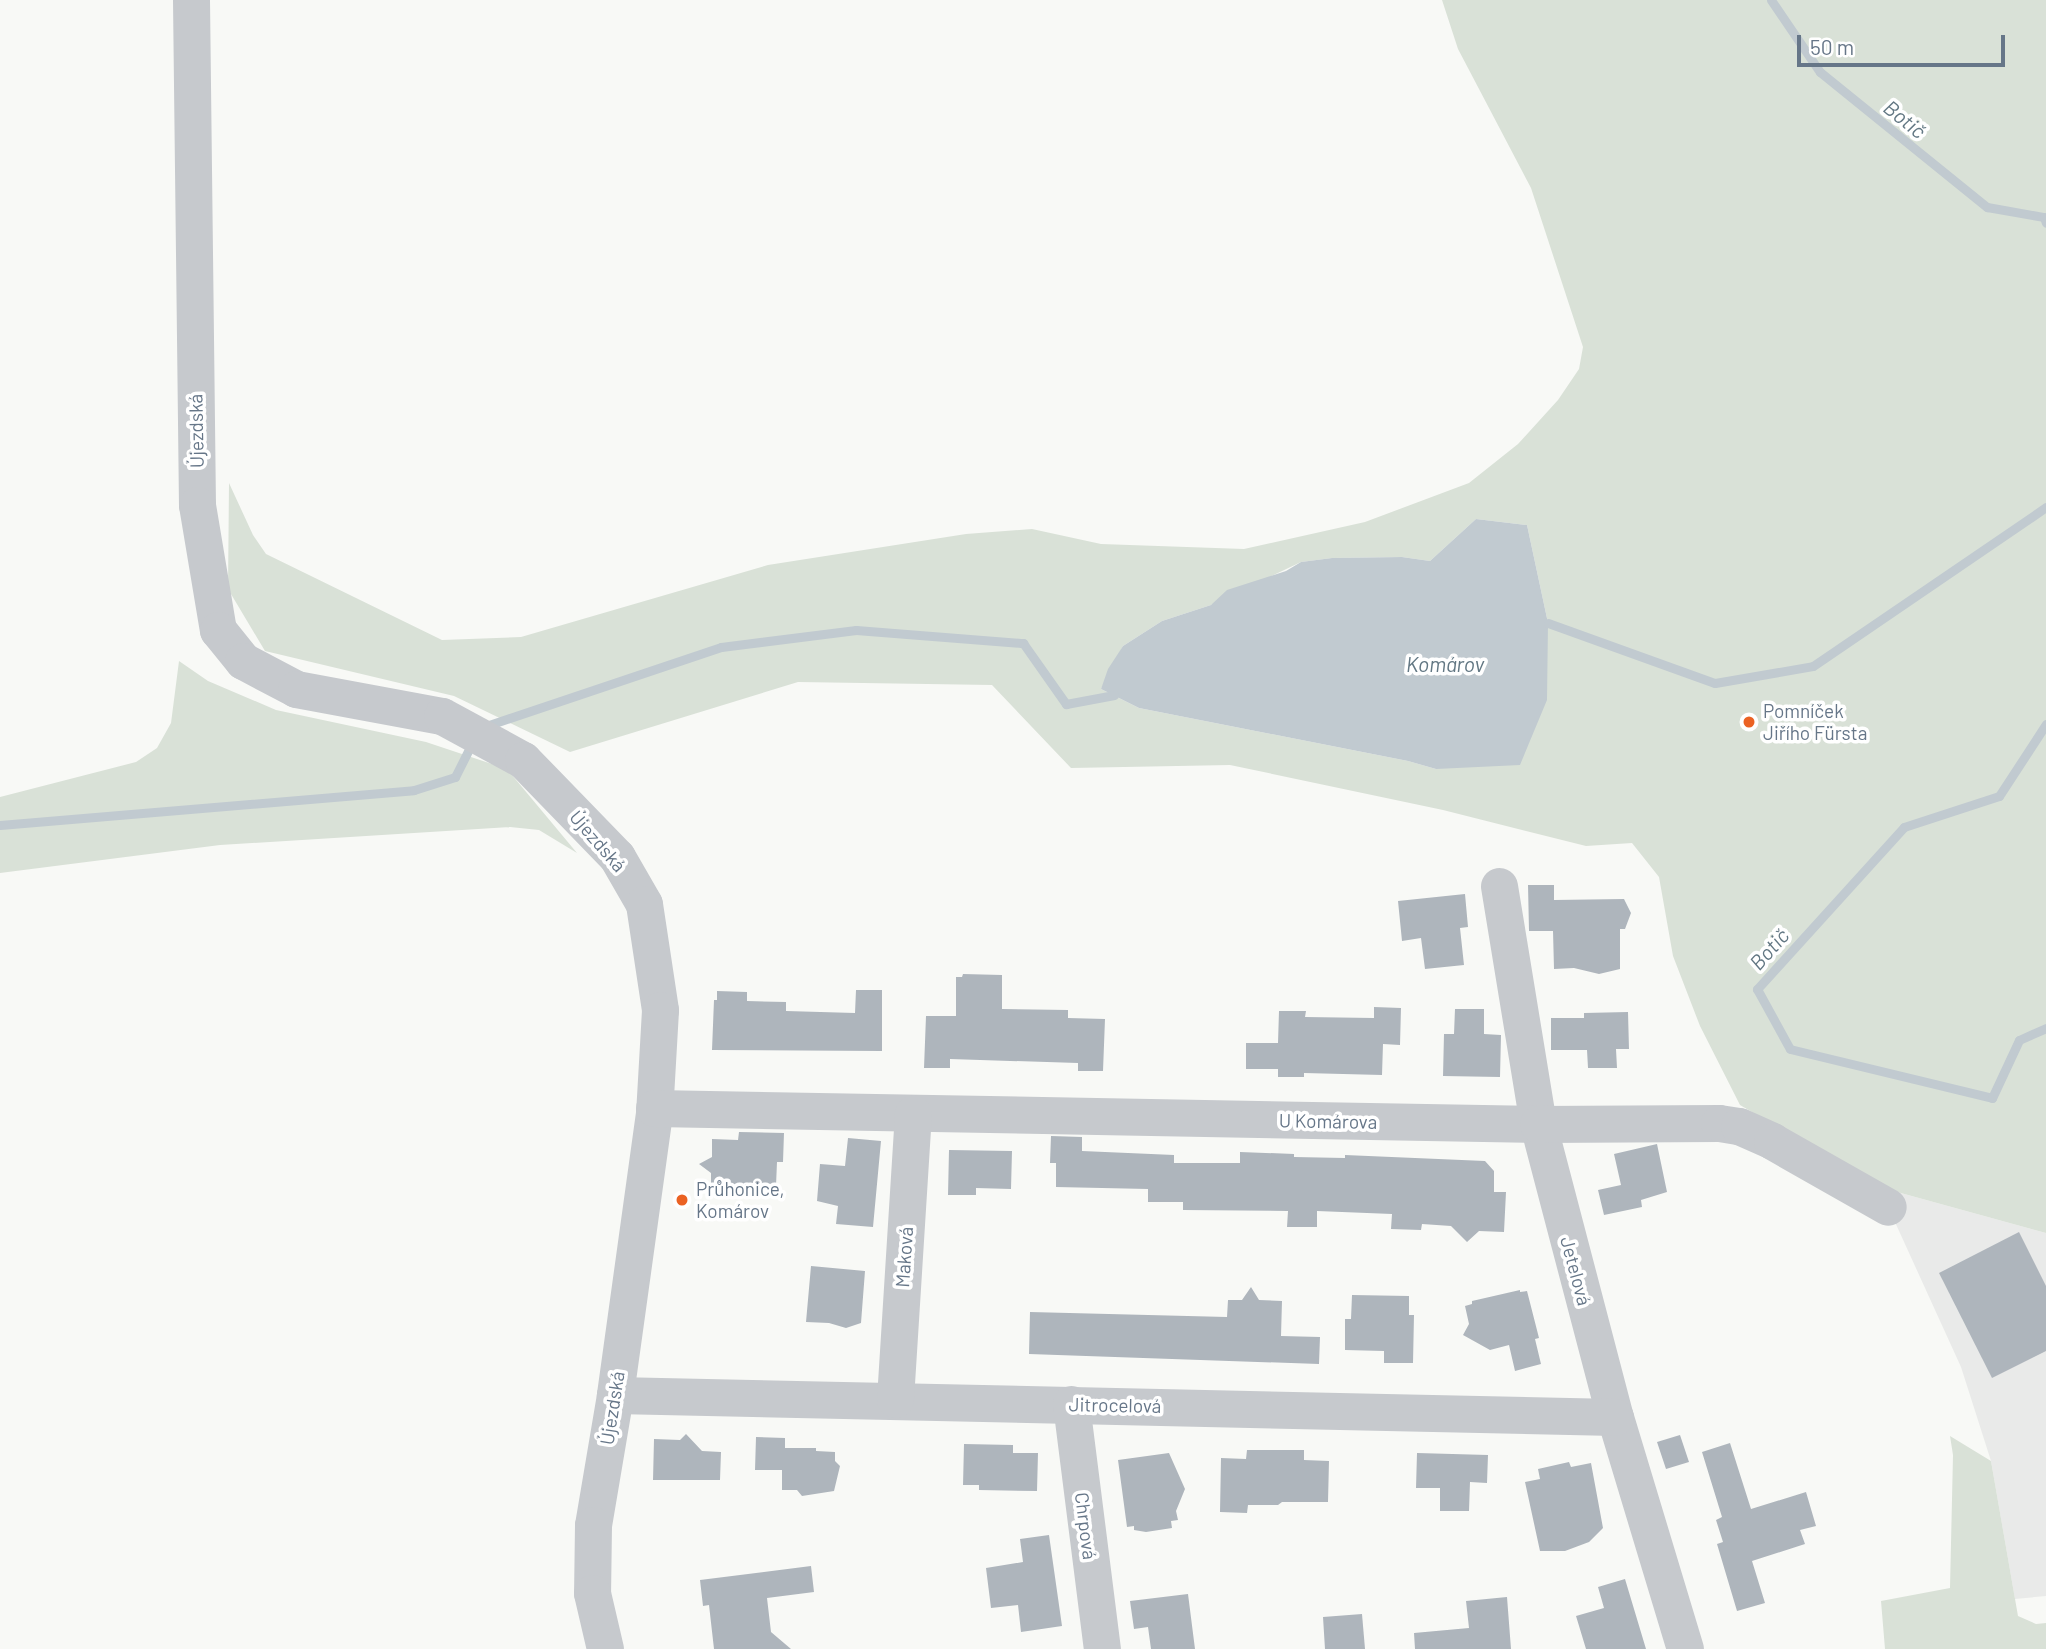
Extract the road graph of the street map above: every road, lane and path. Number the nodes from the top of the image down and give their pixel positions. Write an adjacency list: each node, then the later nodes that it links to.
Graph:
1 (191, 0): 3 (street, Újezdská)
2 (1499, 886): 5 (street, Jetelová)
3 (654, 1108): 4 (street, U Komárova); 7 (street, Újezdská)
4 (913, 1114): 5 (street, U Komárova); 8 (street, Maková)
5 (1538, 1124): 6 (street, U Komárova); 10 (street, Jetelová)
6 (1888, 1208)
7 (615, 1395): 8 (street, Jitrocelová); 11 (street, Újezdská)
8 (895, 1399): 9 (street, Jitrocelová)
9 (1071, 1404): 10 (street, Jitrocelová); 12 (street, Chrpová)
10 (1615, 1418): 13 (street, Jetelová)
11 (605, 1649)
12 (1102, 1649)
13 (1685, 1649)

